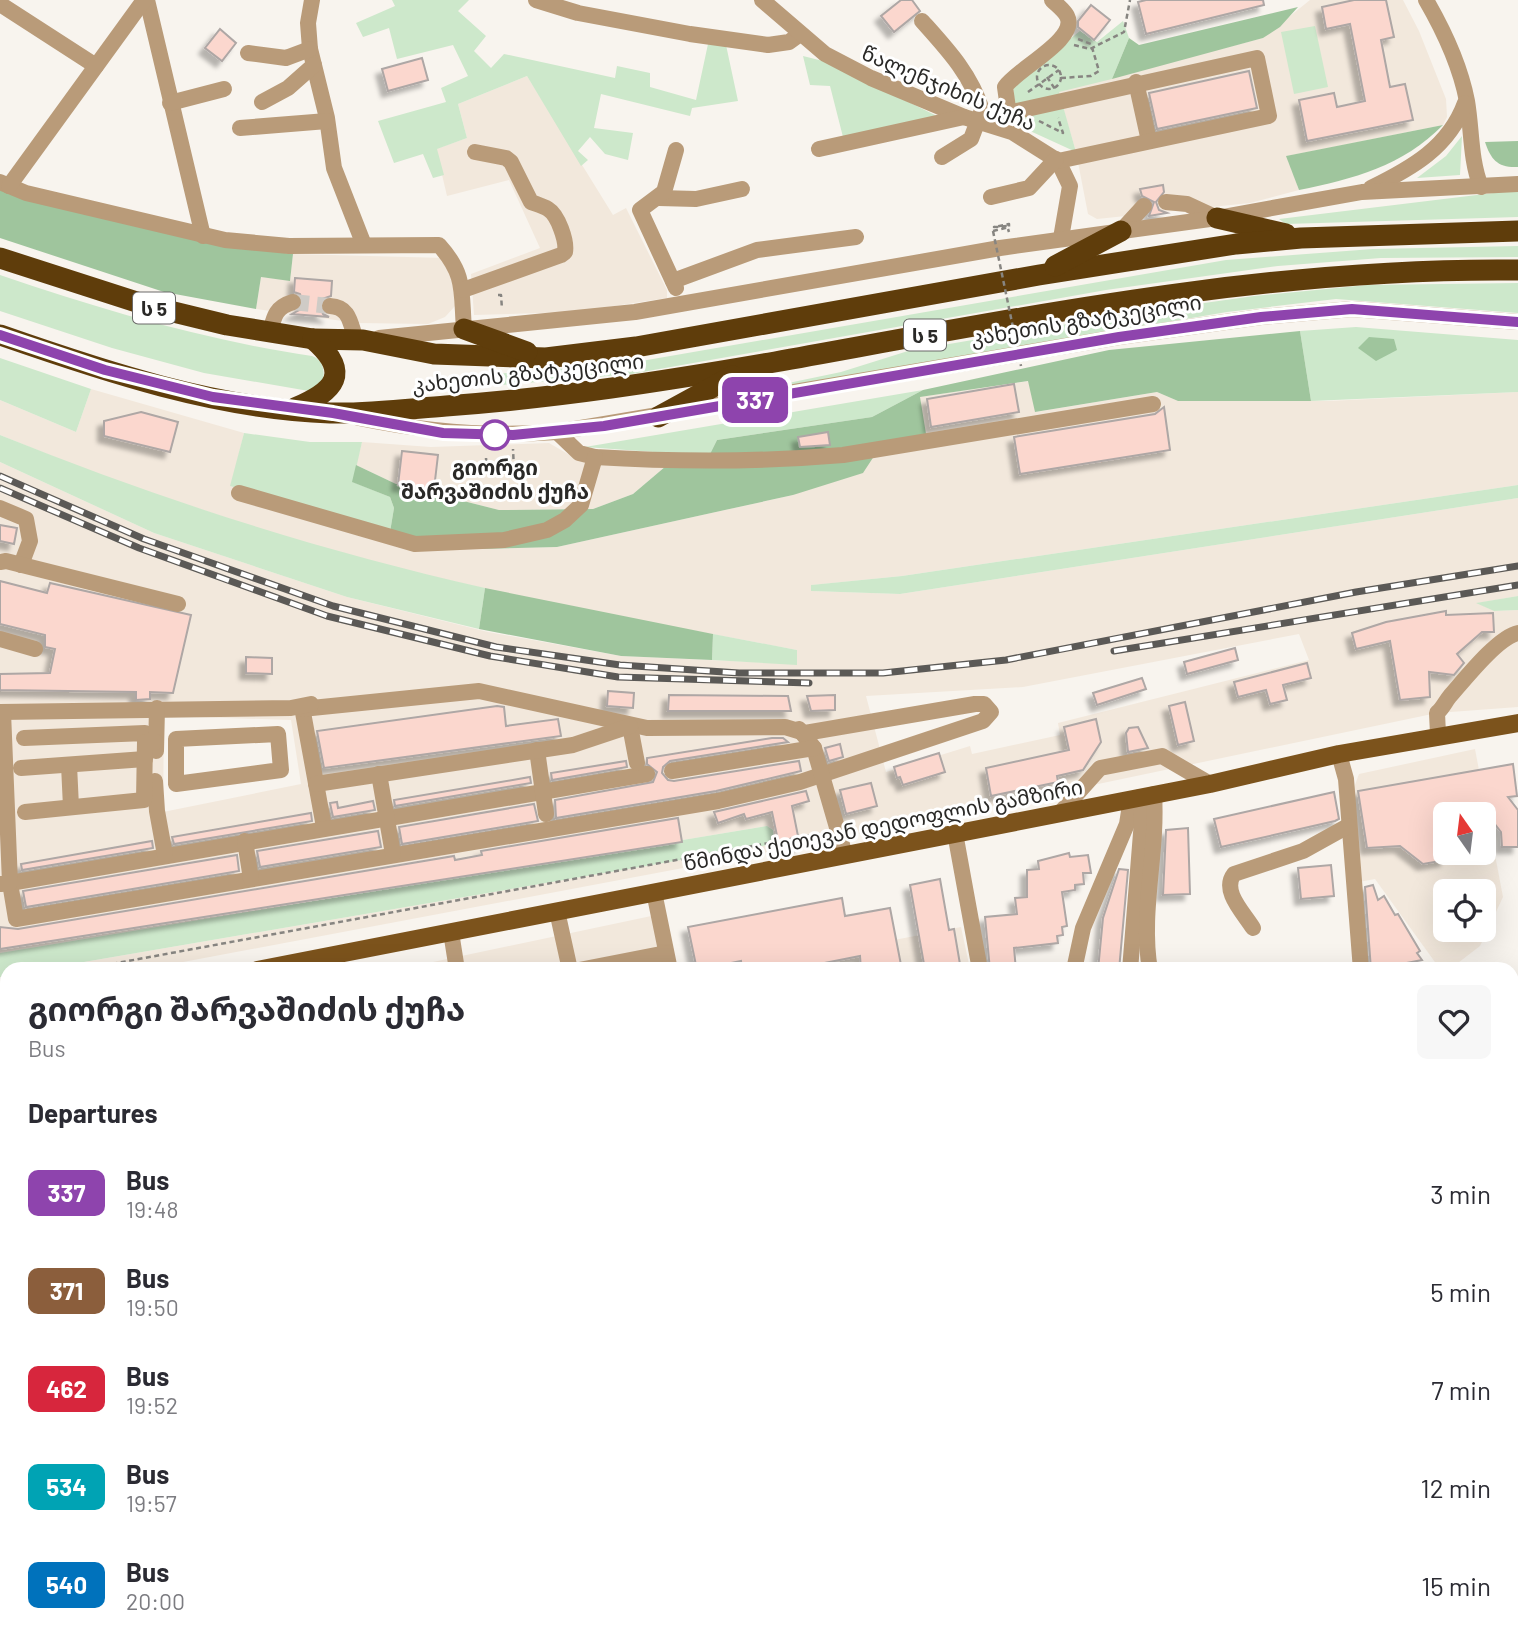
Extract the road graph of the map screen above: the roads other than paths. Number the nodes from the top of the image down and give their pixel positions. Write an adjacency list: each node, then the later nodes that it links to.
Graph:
1 (146, 0): 12 (street); 17 (street)
2 (312, 0): 11 (street)
3 (536, 0): 9 (street)
4 (762, 0): 9 (street, წალენჯიხის ქუჩა)
5 (1052, 0): 18 (street)
6 (1426, 0): 15 (street)
7 (0, 4): 12 (street)
8 (922, 21): 19 (street)
9 (800, 34): 19 (street, წალენჯიხის ქუჩა)
10 (248, 54): 11 (street)
11 (312, 57): 16 (street); 20 (street)
12 (96, 66): 29 (street)
13 (1136, 82): 18 (street); 23 (street); 23 (street)
14 (224, 89): 17 (street)
15 (1466, 98): 31 (street); 33 (street)
16 (262, 102)
17 (170, 103): 41 (street)
18 (1007, 109): 22 (street)
19 (972, 120): 22 (street, წალენჯიხის ქუჩა); 24 (street); 27 (street)
20 (327, 121): 21 (street); 45 (street)
21 (240, 128)
22 (1012, 132): 28 (street, წალენჯიხის ქუჩა)
23 (1149, 141): 28 (street)
24 (820, 149)
25 (676, 150): 35 (street)
26 (475, 152): 50 (street)
27 (942, 157)
28 (1057, 160): 34 (street); 43 (street)
29 (4, 184): 41 (street)
30 (1518, 184): 31 (street, კახეთის გზატკეცილი)
31 (1481, 187): 33 (street, კახეთის გზატკეცილი)
32 (742, 189): 35 (street)
33 (1362, 192): 38 (street, კახეთის გზატკეცილი)
34 (991, 197)
35 (659, 198): 49 (street)
36 (1166, 202): 38 (street)
37 (1144, 206): 39 (street)
38 (1217, 218): 39 (street, კახეთის გზატკეცილი); 44 (highway)
39 (1121, 231): 43 (street, კახეთის გზატკეცილი); 48 (highway)
40 (1518, 231): 44 (highway, კახეთის გზატკეცილი / ს 5)
41 (203, 236): 45 (street)
42 (856, 237): 49 (street)
43 (1060, 238): 52 (street, კახეთის გზატკეცილი)
44 (1301, 238): 48 (highway, კახეთის გზატკეცილი / ს 5)
45 (364, 245): 50 (street)
46 (0, 258): 56 (highway, კახეთის გზატკეცილი / ს 5)
47 (1518, 270): 61 (highway, კახეთის გზატკეცილი / ს 5)
48 (1039, 275): 60 (highway, კახეთის გზატკეცილი / ს 5)
49 (673, 281): 52 (street)
50 (463, 290): 55 (street)
51 (293, 302): 56 (street)
52 (682, 303): 55 (street, კახეთის გზატკეცილი)
53 (330, 306): 59 (street)
54 (1518, 322): 65 (street, კახეთის გზატკეცილი)
55 (464, 329): 59 (street, კახეთის გზატკეცილი); 60 (highway)
56 (270, 332): 58 (highway, კახეთის გზატკეცილი / ს 5)
57 (0, 335): 63 (highway, კახეთის გზატკეცილი / ს 5)
58 (313, 339): 59 (highway, კახეთის გზატკეცილი / ს 5); 63 (highway)
59 (359, 340): 60 (highway, კახეთის გზატკეცილი / ს 5)
60 (546, 358)
61 (750, 366): 64 (highway, კახეთის გზატკეცილი / ს 5); 65 (highway)
62 (1153, 404): 67 (street)
63 (290, 410): 64 (highway, კახეთის გზატკეცილი / ს 5)
64 (333, 413): 66 (street, კახეთის გზატკეცილი)
65 (658, 417): 66 (street, კახეთის გზატკეცილი)
66 (557, 432): 67 (street)
67 (595, 457): 68 (street)
68 (240, 494)
69 (0, 508): 71 (street)
70 (0, 562): 71 (street)
71 (21, 565): 72 (street)
72 (178, 604)
73 (1518, 633): 83 (street)
74 (0, 639): 75 (street)
75 (35, 649)
76 (157, 708): 77 (street); 79 (street); 87 (street)
77 (211, 708): 78 (street); 86 (street)
78 (302, 708): 81 (street); 98 (street)
79 (1, 712): 115 (street)
80 (1518, 723): 83 (main road, წმინდა ქეთევან დედოფლის გამზირი)
81 (632, 724): 82 (street); 89 (street); 100 (street)
82 (804, 733): 88 (street); 97 (street)
83 (1438, 734): 90 (main road, წმინდა ქეთევან დედოფლის გამზირი)
84 (87, 735): 85 (street); 87 (street); 92 (street)
85 (24, 738)
86 (211, 738): 86 (street)
87 (151, 742): 91 (street); 112 (street)
88 (814, 748): 95 (street); 97 (street)
89 (537, 750): 96 (street); 100 (street)
90 (1339, 754): 99 (main road, წმინდა ქეთევან დედოფლის გამზირი); 107 (street)
91 (145, 759): 92 (street); 102 (street)
92 (89, 763): 93 (street)
93 (69, 765): 94 (street); 102 (street)
94 (21, 768)
95 (672, 771)
96 (379, 774): 98 (street); 105 (street)
97 (824, 774): 106 (street); 113 (street)
98 (316, 784): 108 (street)
99 (1210, 784): 101 (main road, წმინდა ქეთევან დედოფლის გამზირი); 104 (street)
100 (543, 792): 105 (street); 106 (street)
101 (1142, 797): 104 (main road, წმინდა ქეთევან დედოფლის გამზირი); 126 (street); 127 (street); 128 (street)
102 (71, 807): 103 (street)
103 (25, 812)
104 (1060, 813): 109 (main road, წმინდა ქეთევან დედოფლის გამზირი)
105 (387, 817): 108 (street); 111 (street)
106 (548, 822): 111 (street)
107 (1348, 826): 119 (street); 129 (street)
108 (324, 827): 110 (street)
109 (955, 833): 113 (main road, წმინდა ქეთევან დედოფლის გამზირი); 125 (street)
110 (245, 841): 112 (street); 114 (street)
111 (393, 854): 114 (street)
112 (165, 855): 115 (street)
113 (845, 855): 116 (main road, წმინდა ქეთევან დედოფლის გამზირი)
114 (251, 879): 118 (street)
115 (5, 884): 118 (street)
116 (654, 892): 117 (main road, წმინდა ქეთევან დედოფლის გამზირი); 121 (street)
117 (557, 911): 120 (main road, წმინდა ქეთევან დედოფლის გამზირი); 124 (street)
118 (8, 920)
119 (1253, 928)
120 (451, 932): 122 (main road, წმინდა ქეთევან დედოფლის გამზირი); 123 (street)
121 (668, 961)
122 (317, 962)
123 (456, 962)
124 (568, 962)
125 (979, 962)
126 (1075, 962)
127 (1131, 962)
128 (1149, 962)
129 (1360, 962)

